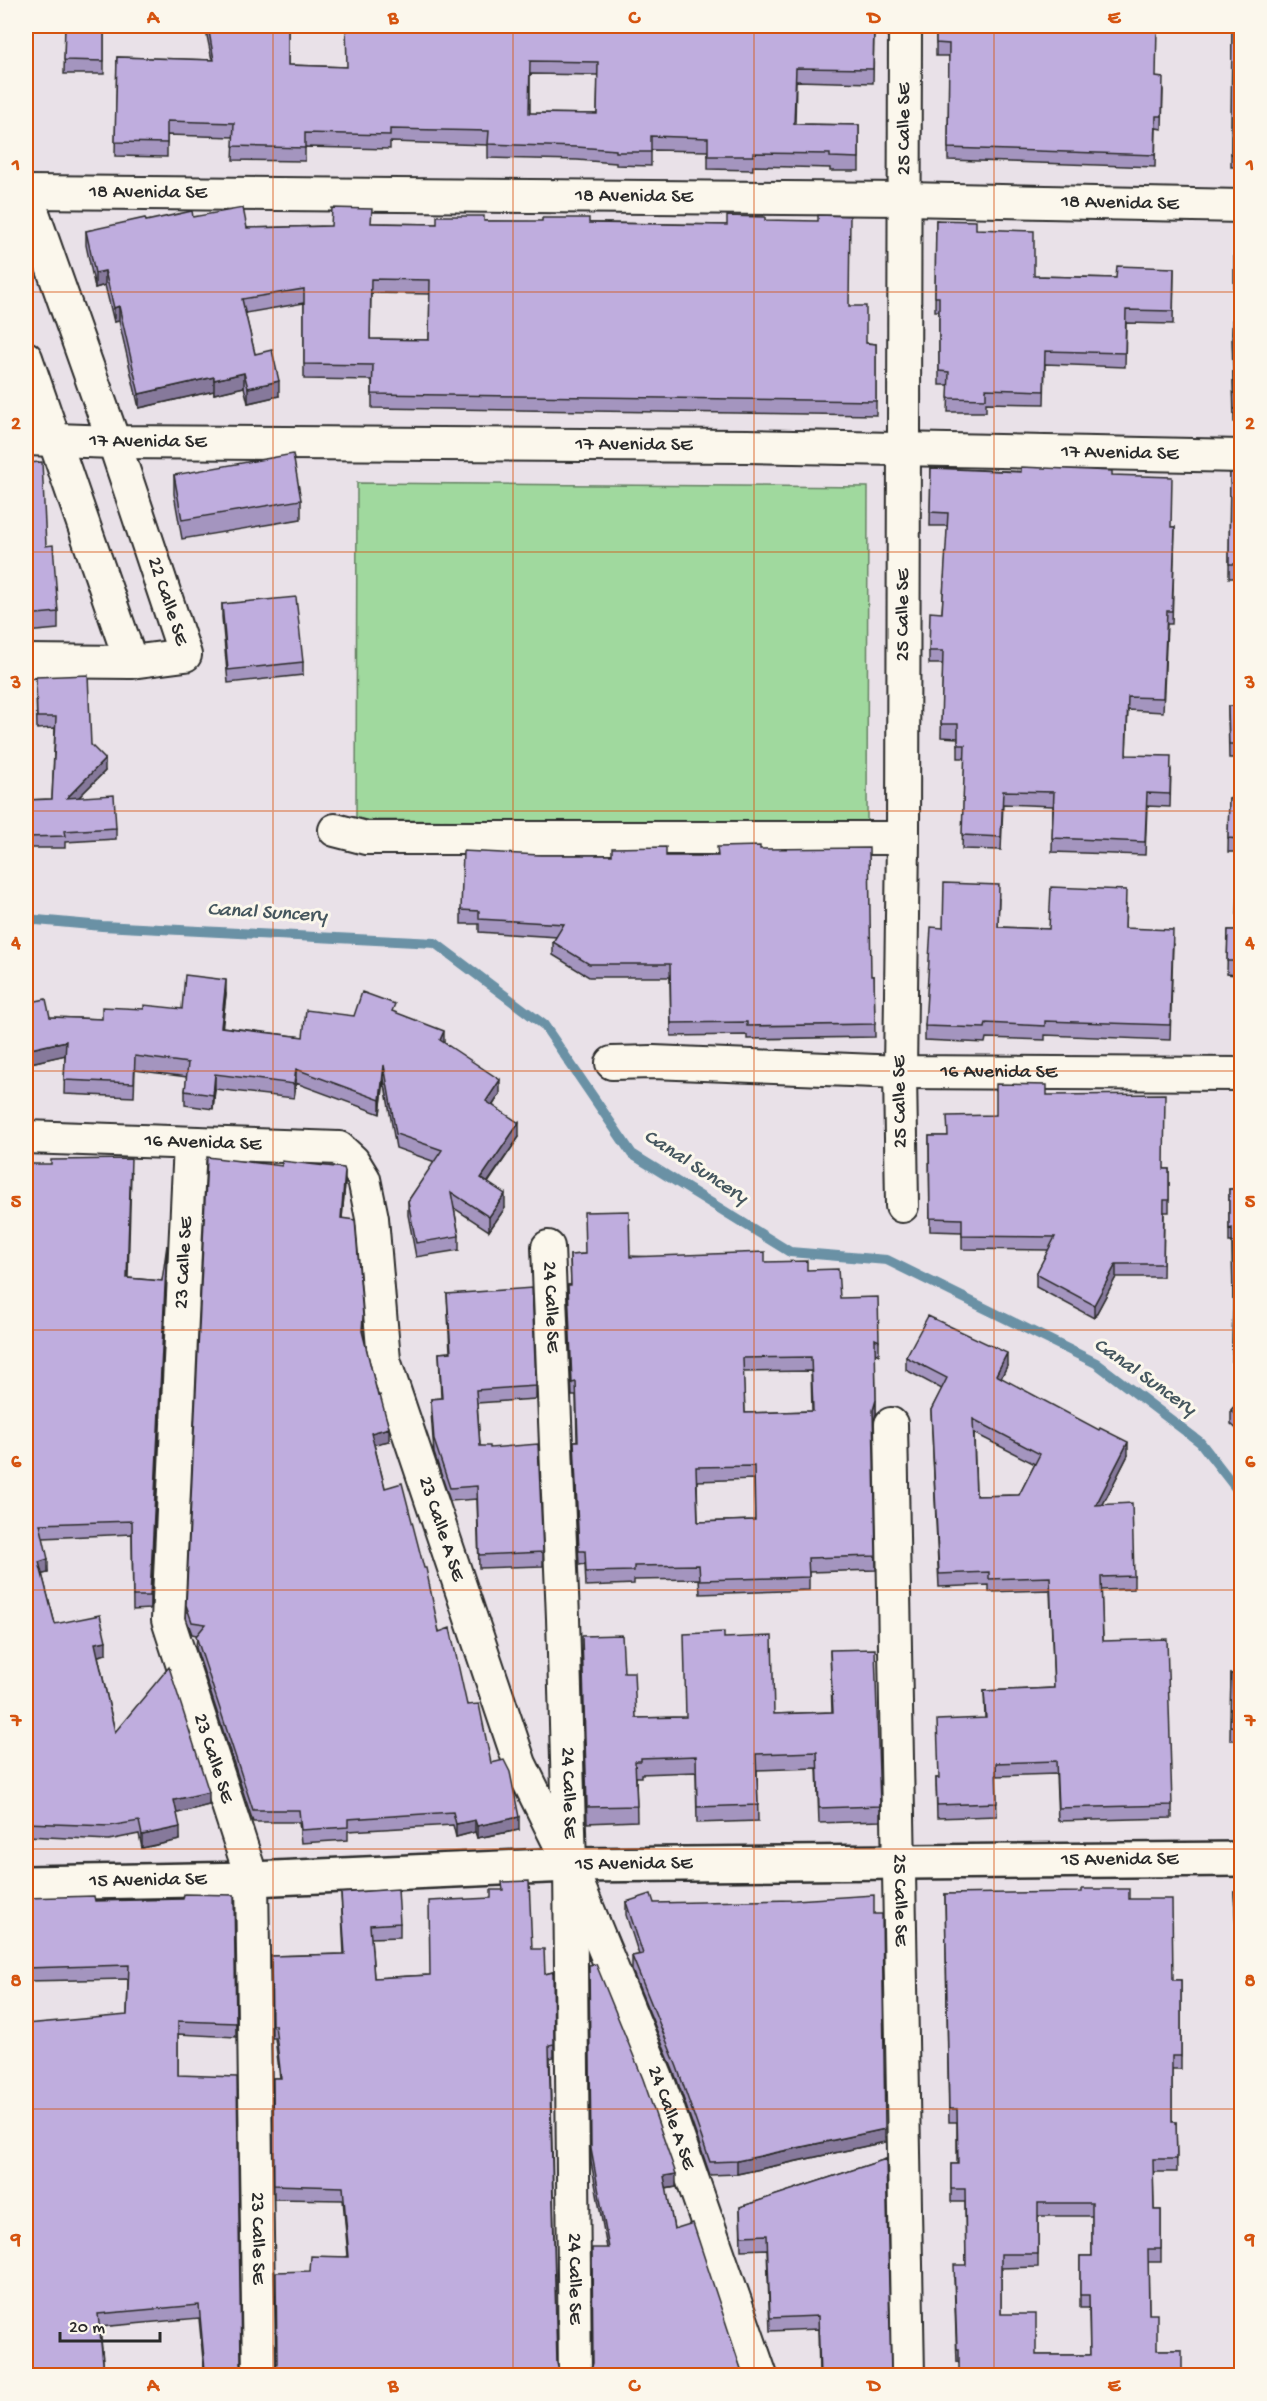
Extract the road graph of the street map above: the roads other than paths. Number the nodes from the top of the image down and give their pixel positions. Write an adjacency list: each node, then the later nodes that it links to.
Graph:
1 (904, 26): 3 (street, 25 Calle SE)
2 (26, 192): 3 (street, 18 Avenida SE); 7 (street, 22 Calle SE)
3 (904, 200): 4 (street, 18 Avenida SE); 8 (street, 25 Calle SE)
4 (1242, 206)
5 (26, 358): 6 (street)
6 (39, 440): 7 (street, 17 Avenida SE); 11 (street)
7 (114, 442): 8 (street, 17 Avenida SE); 11 (street, 22 Calle SE)
8 (904, 448): 9 (street, 17 Avenida SE); 13 (street, 25 Calle SE)
9 (1242, 456)
10 (26, 661): 11 (street)
11 (131, 662)
12 (335, 830): 13 (street)
13 (903, 838): 15 (street, 25 Calle SE)
14 (612, 1063): 15 (street, 16 Avenida SE)
15 (900, 1072): 16 (street, 16 Avenida SE); 20 (street, 25 Calle SE)
16 (1242, 1074)
17 (26, 1137): 18 (street, 16 Avenida SE)
18 (190, 1144): 19 (street, 16 Avenida SE); 26 (street, 23 Calle SE)
19 (364, 1179): 25 (street, 23 Calle A SE)
20 (902, 1206)
21 (548, 1247): 25 (street, 24 Calle SE)
22 (891, 1424): 24 (street, 25 Calle SE)
23 (1242, 1859): 24 (street, 15 Avenida SE)
24 (899, 1863): 25 (street, 15 Avenida SE); 31 (street, 25 Calle SE)
25 (570, 1865): 26 (street, 15 Avenida SE); 29 (street, 24 Calle SE); 30 (street, 24 Calle A SE)
26 (252, 1879): 27 (street, 15 Avenida SE); 28 (street, 23 Calle SE)
27 (26, 1882)
28 (259, 2376)
29 (575, 2376)
30 (761, 2376)
31 (908, 2376)

